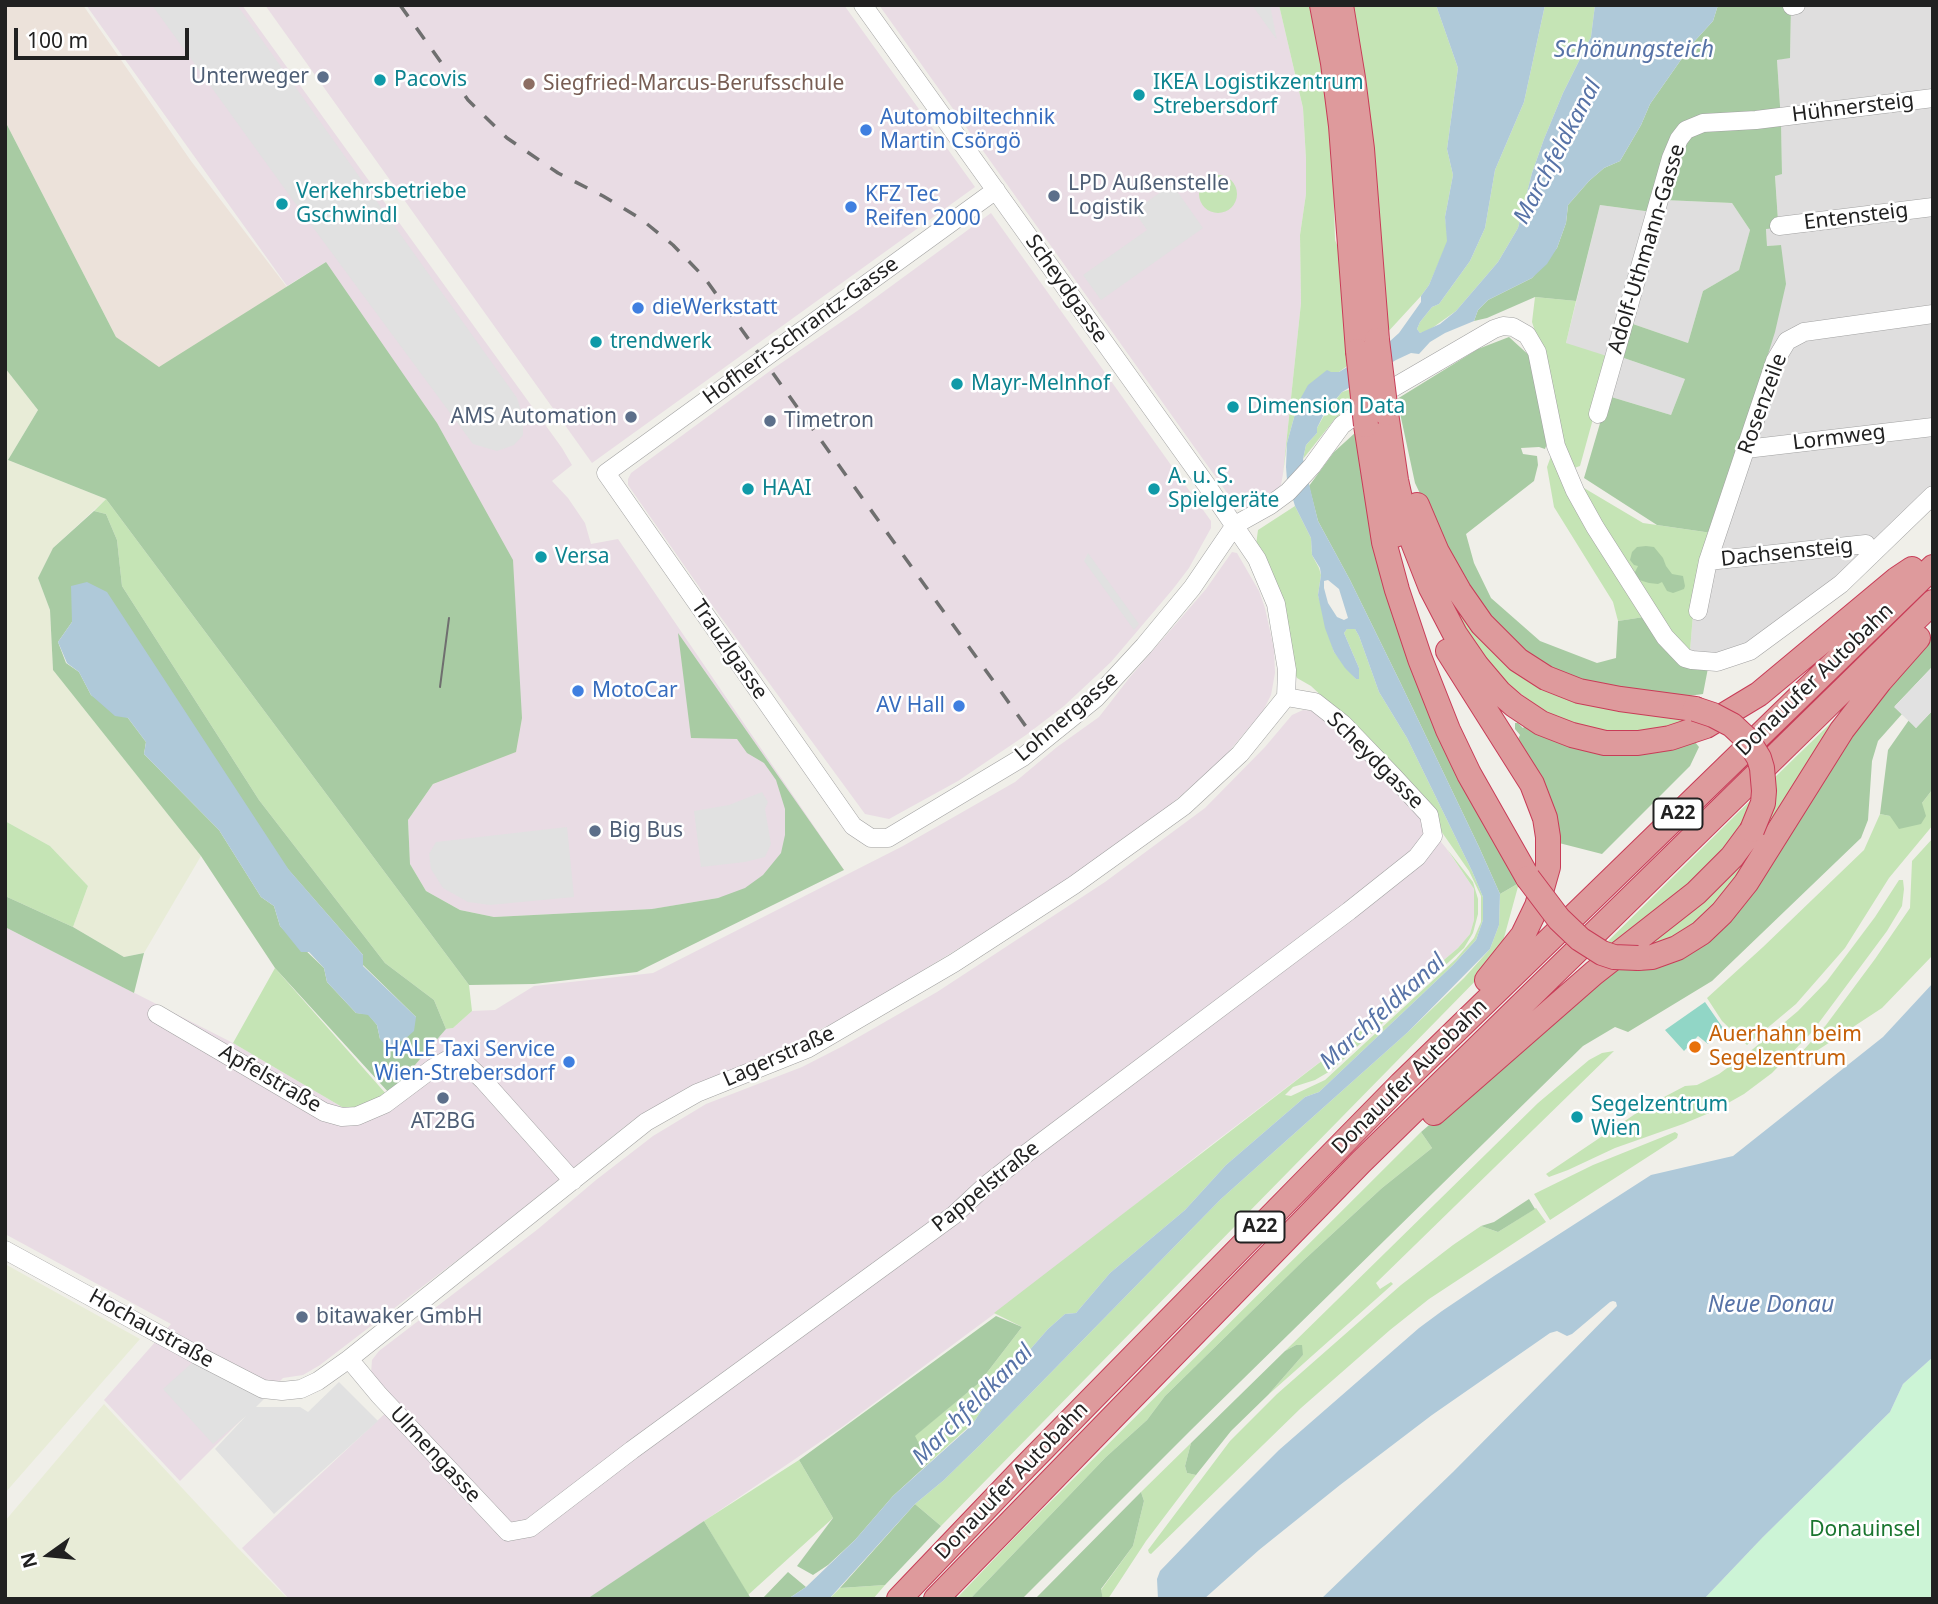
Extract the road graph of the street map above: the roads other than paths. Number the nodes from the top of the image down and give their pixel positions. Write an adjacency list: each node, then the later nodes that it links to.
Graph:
1 (863, 5): 6 (street, Scheydgasse)
2 (1322, 5): 10 (highway)
3 (1341, 5): 10 (highway)
4 (1933, 98): 5 (street, Hühnersteig)
5 (1773, 117): 11 (street, Adolf-Uthmann-Gasse)
6 (996, 190): 16 (street, Hofherr-Schrantz-Gasse); 19 (street, Scheydgasse)
7 (1933, 207): 8 (street, Entensteig)
8 (1779, 226)
9 (1933, 314): 15 (street, Rosenzeile)
10 (1367, 345): 12 (highway, bridge)
11 (1598, 414)
12 (1376, 419): 14 (highway); 17 (highway)
13 (1933, 426): 15 (street, Lormweg)
14 (1392, 442): 21 (highway); 32 (highway, bridge)
15 (1746, 449): 22 (street, Rosenzeile)
16 (606, 473): 28 (street, Trauzlgasse)
17 (1375, 480): 26 (highway, bridge); 31 (highway)
18 (1933, 495): 19 (street)
19 (1235, 525): 27 (street, Scheydgasse); 28 (street, Lohnergasse)
20 (1866, 544): 22 (street, Dachsensteig)
21 (1933, 554)
22 (1708, 561): 25 (street, Rosenzeile)
23 (1933, 566): 31 (highway, Donauufer Autobahn / A22)
24 (1933, 602): 32 (highway, Donauufer Autobahn / A22)
25 (1699, 611)
26 (1933, 622)
27 (1286, 697): 29 (street, Scheydgasse); 33 (street, Lagerstraße)
28 (853, 826)
29 (1433, 836): 37 (street, Pappelstraße)
30 (157, 1014): 33 (street, Apfelstraße)
31 (1423, 1062): 38 (highway, Donauufer Autobahn / A22)
32 (1361, 1162): 39 (highway, Donauufer Autobahn / A22)
33 (573, 1181): 35 (street, Lagerstraße)
34 (5, 1250): 36 (street, Hochaustraße)
35 (349, 1359): 36 (street, Lagerstraße); 37 (street, Ulmengasse)
36 (301, 1389)
37 (530, 1528)
38 (899, 1599)
39 (936, 1599)

